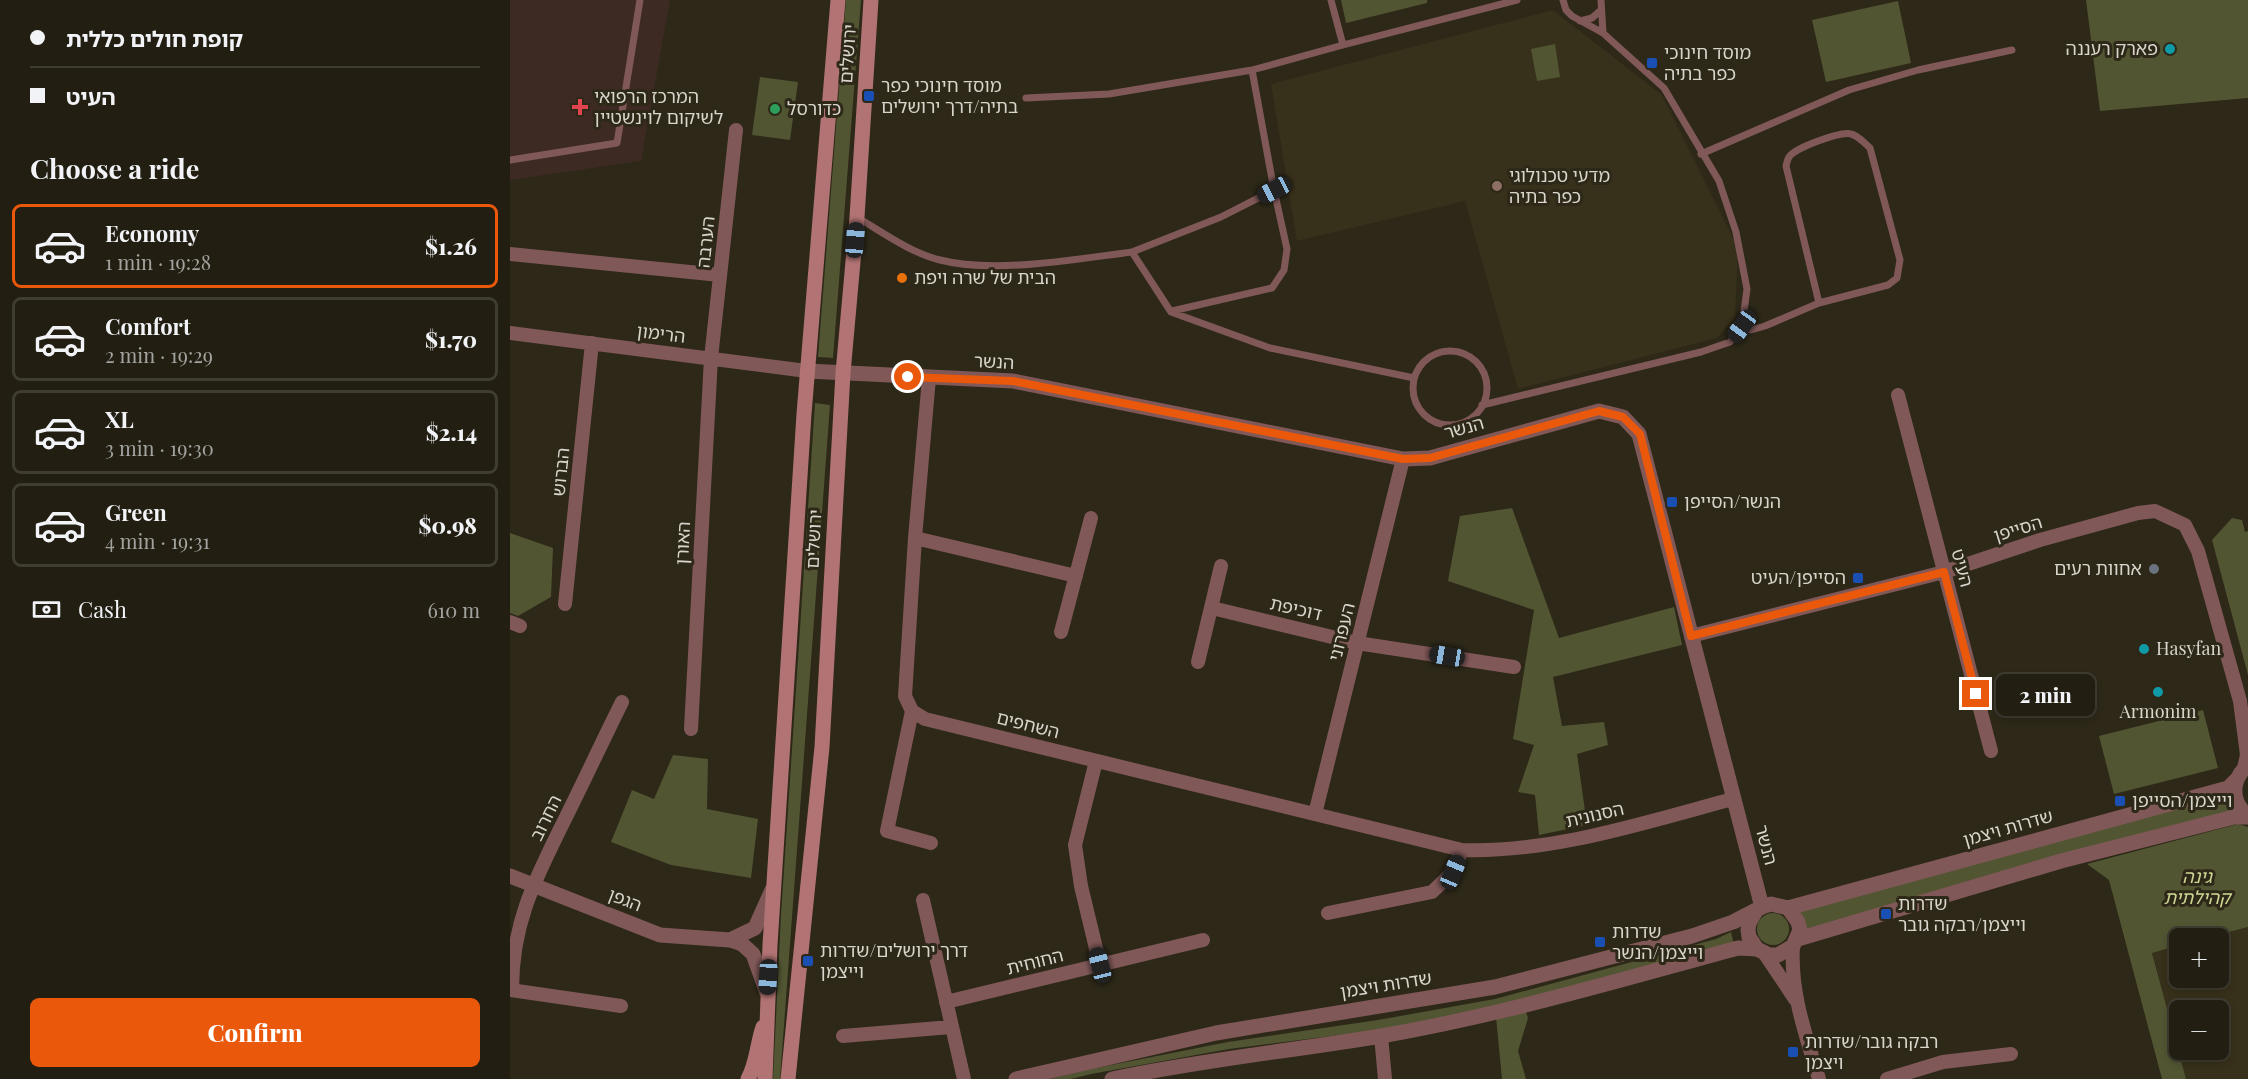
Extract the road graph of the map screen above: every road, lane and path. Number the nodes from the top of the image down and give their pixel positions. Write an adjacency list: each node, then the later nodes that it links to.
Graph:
1 (640, 0): 17 (lane)
2 (838, 0): 29 (main road, ירושלים)
3 (871, 0): 19 (main road, ירושלים)
4 (1330, 0): 11 (lane)
5 (1517, 0): 11 (lane)
6 (1563, 0): 9 (lane)
7 (1601, 0): 8 (lane)
8 (1600, 11): 9 (lane); 10 (lane)
9 (1580, 21): 10 (lane)
10 (1603, 33): 16 (lane)
11 (1343, 45): 13 (lane)
12 (2012, 50): 16 (lane)
13 (1252, 70): 14 (lane); 18 (lane)
14 (1026, 98)
15 (736, 130): 22 (street, הערבה)
16 (1701, 154): 25 (lane)
17 (510, 160)
18 (1274, 190): 20 (lane); 24 (lane)
19 (857, 217): 20 (lane); 30 (main road, ירושלים)
20 (1132, 252): 24 (lane)
21 (510, 254): 22 (street)
22 (720, 275): 28 (street, הערבה)
23 (1819, 303): 23 (lane); 25 (lane)
24 (1171, 312): 32 (lane)
25 (1742, 326): 34 (lane)
26 (510, 333): 27 (street, הרימון)
27 (592, 343): 28 (street, הרימון); 41 (street, הברוש)
28 (711, 358): 29 (street, הרימון); 52 (street, האורן)
29 (807, 371): 30 (street, הנשר); 63 (main road, ירושלים)
30 (843, 373): 31 (street, הנשר); 83 (main road, ירושלים)
31 (929, 378): 35 (street, הנשר); 37 (street)
32 (1414, 378): 34 (lane); 34 (lane)
33 (1898, 395): 39 (street, העיט)
34 (1482, 405)
35 (1403, 459): 44 (street, הנשר); 45 (street, העפרוני)
36 (1090, 519): 40 (street)
37 (915, 538): 40 (street); 51 (street)
38 (1221, 566): 42 (street)
39 (1944, 572): 44 (street, הסייפן); 48 (street, הסייפן); 53 (street, העיט)
40 (1076, 576): 43 (street)
41 (565, 604)
42 (1212, 608): 45 (street, דוכיפת); 46 (street)
43 (1061, 632)
44 (1691, 636): 56 (street, הנשר)
45 (1358, 643): 47 (street, דוכיפת); 57 (street, העפרוני)
46 (1198, 662)
47 (1514, 667)
48 (2237, 691): 50 (street, הסייפן); 55 (street, הסייפן)
49 (622, 702): 62 (street, החרוב)
50 (2248, 708)
51 (912, 711): 54 (street, השחפים); 59 (street)
52 (692, 729)
53 (1991, 751)
54 (1096, 761): 57 (street, השחפים); 72 (street)
55 (2243, 771): 58 (street); 65 (street, שדרות ויצמן)
56 (1733, 799): 60 (street, הסנונית); 66 (street, הנשר)
57 (1315, 814): 60 (street, השחפים)
58 (2248, 816): 70 (street)
59 (931, 843)
60 (1462, 850): 67 (street)
61 (510, 876): 62 (street, הגפן)
62 (532, 886): 68 (street, הגפן); 73 (street, החרוב)
63 (773, 888): 68 (street); 74 (main road, ירושלים)
64 (922, 900): 75 (street)
65 (1788, 908): 66 (street); 70 (street)
66 (1759, 909): 71 (street); 89 (street, שדרות ויצמן)
67 (1328, 913)
68 (730, 940): 74 (street)
69 (1203, 940): 72 (street, החוחית)
70 (1796, 943): 71 (street); 76 (street)
71 (1761, 951): 76 (street); 81 (street)
72 (1100, 965): 75 (street, החוחית)
73 (511, 990): 77 (street)
74 (767, 993): 78 (main road, ירושלים)
75 (946, 1002): 79 (street)
76 (1797, 1004): 92 (street)
77 (621, 1006)
78 (766, 1021): 84 (main road); 85 (main road, ירושלים)
79 (951, 1027): 80 (street); 88 (street)
80 (843, 1036)
81 (1381, 1036): 90 (street); 91 (street)
82 (2011, 1054): 93 (street)
83 (789, 1061): 86 (main road, ירושלים); 87 (main road)
84 (748, 1079)
85 (765, 1079)
86 (788, 1079)
87 (796, 1079)
88 (964, 1079)
89 (1016, 1079)
90 (1112, 1079)
91 (1384, 1079)
92 (1818, 1079)
93 (1887, 1079)

